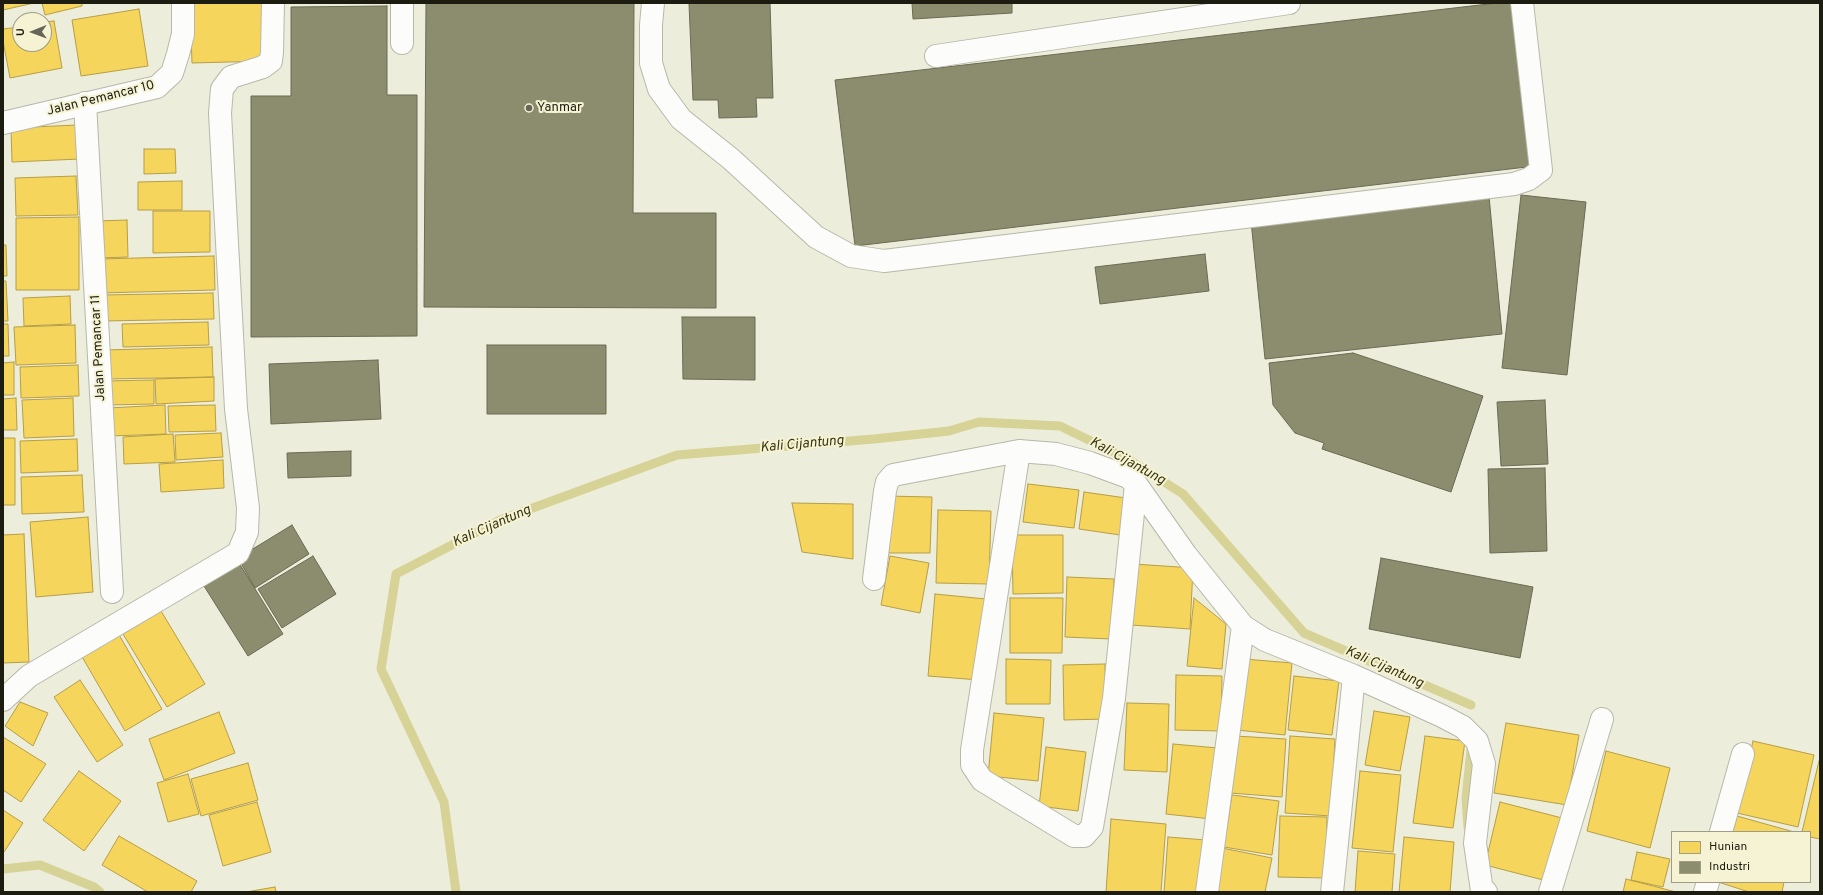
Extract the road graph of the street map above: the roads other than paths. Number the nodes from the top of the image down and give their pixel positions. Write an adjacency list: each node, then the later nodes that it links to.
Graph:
1 (183, 3): 9 (street, Jalan Pemancar 10)
2 (274, 3): 17 (street)
3 (402, 3): 7 (street)
4 (653, 3): 6 (street)
5 (1289, 3): 8 (street)
6 (1522, 3)
7 (402, 43)
8 (936, 56)
9 (86, 103): 10 (street, Jalan Pemancar 10); 14 (street, Jalan Pemancar 11)
10 (3, 123)
11 (1019, 451): 12 (street); 12 (street); 13 (street)
12 (1136, 484): 15 (street)
13 (874, 579)
14 (112, 592)
15 (1243, 626): 16 (street); 21 (street)
16 (1354, 676): 22 (street); 23 (street)
17 (3, 700)
18 (1602, 719): 24 (street)
19 (1743, 754): 20 (street)
20 (1721, 831)
21 (1207, 892)
22 (1332, 892)
23 (1483, 892)
24 (1550, 892)

